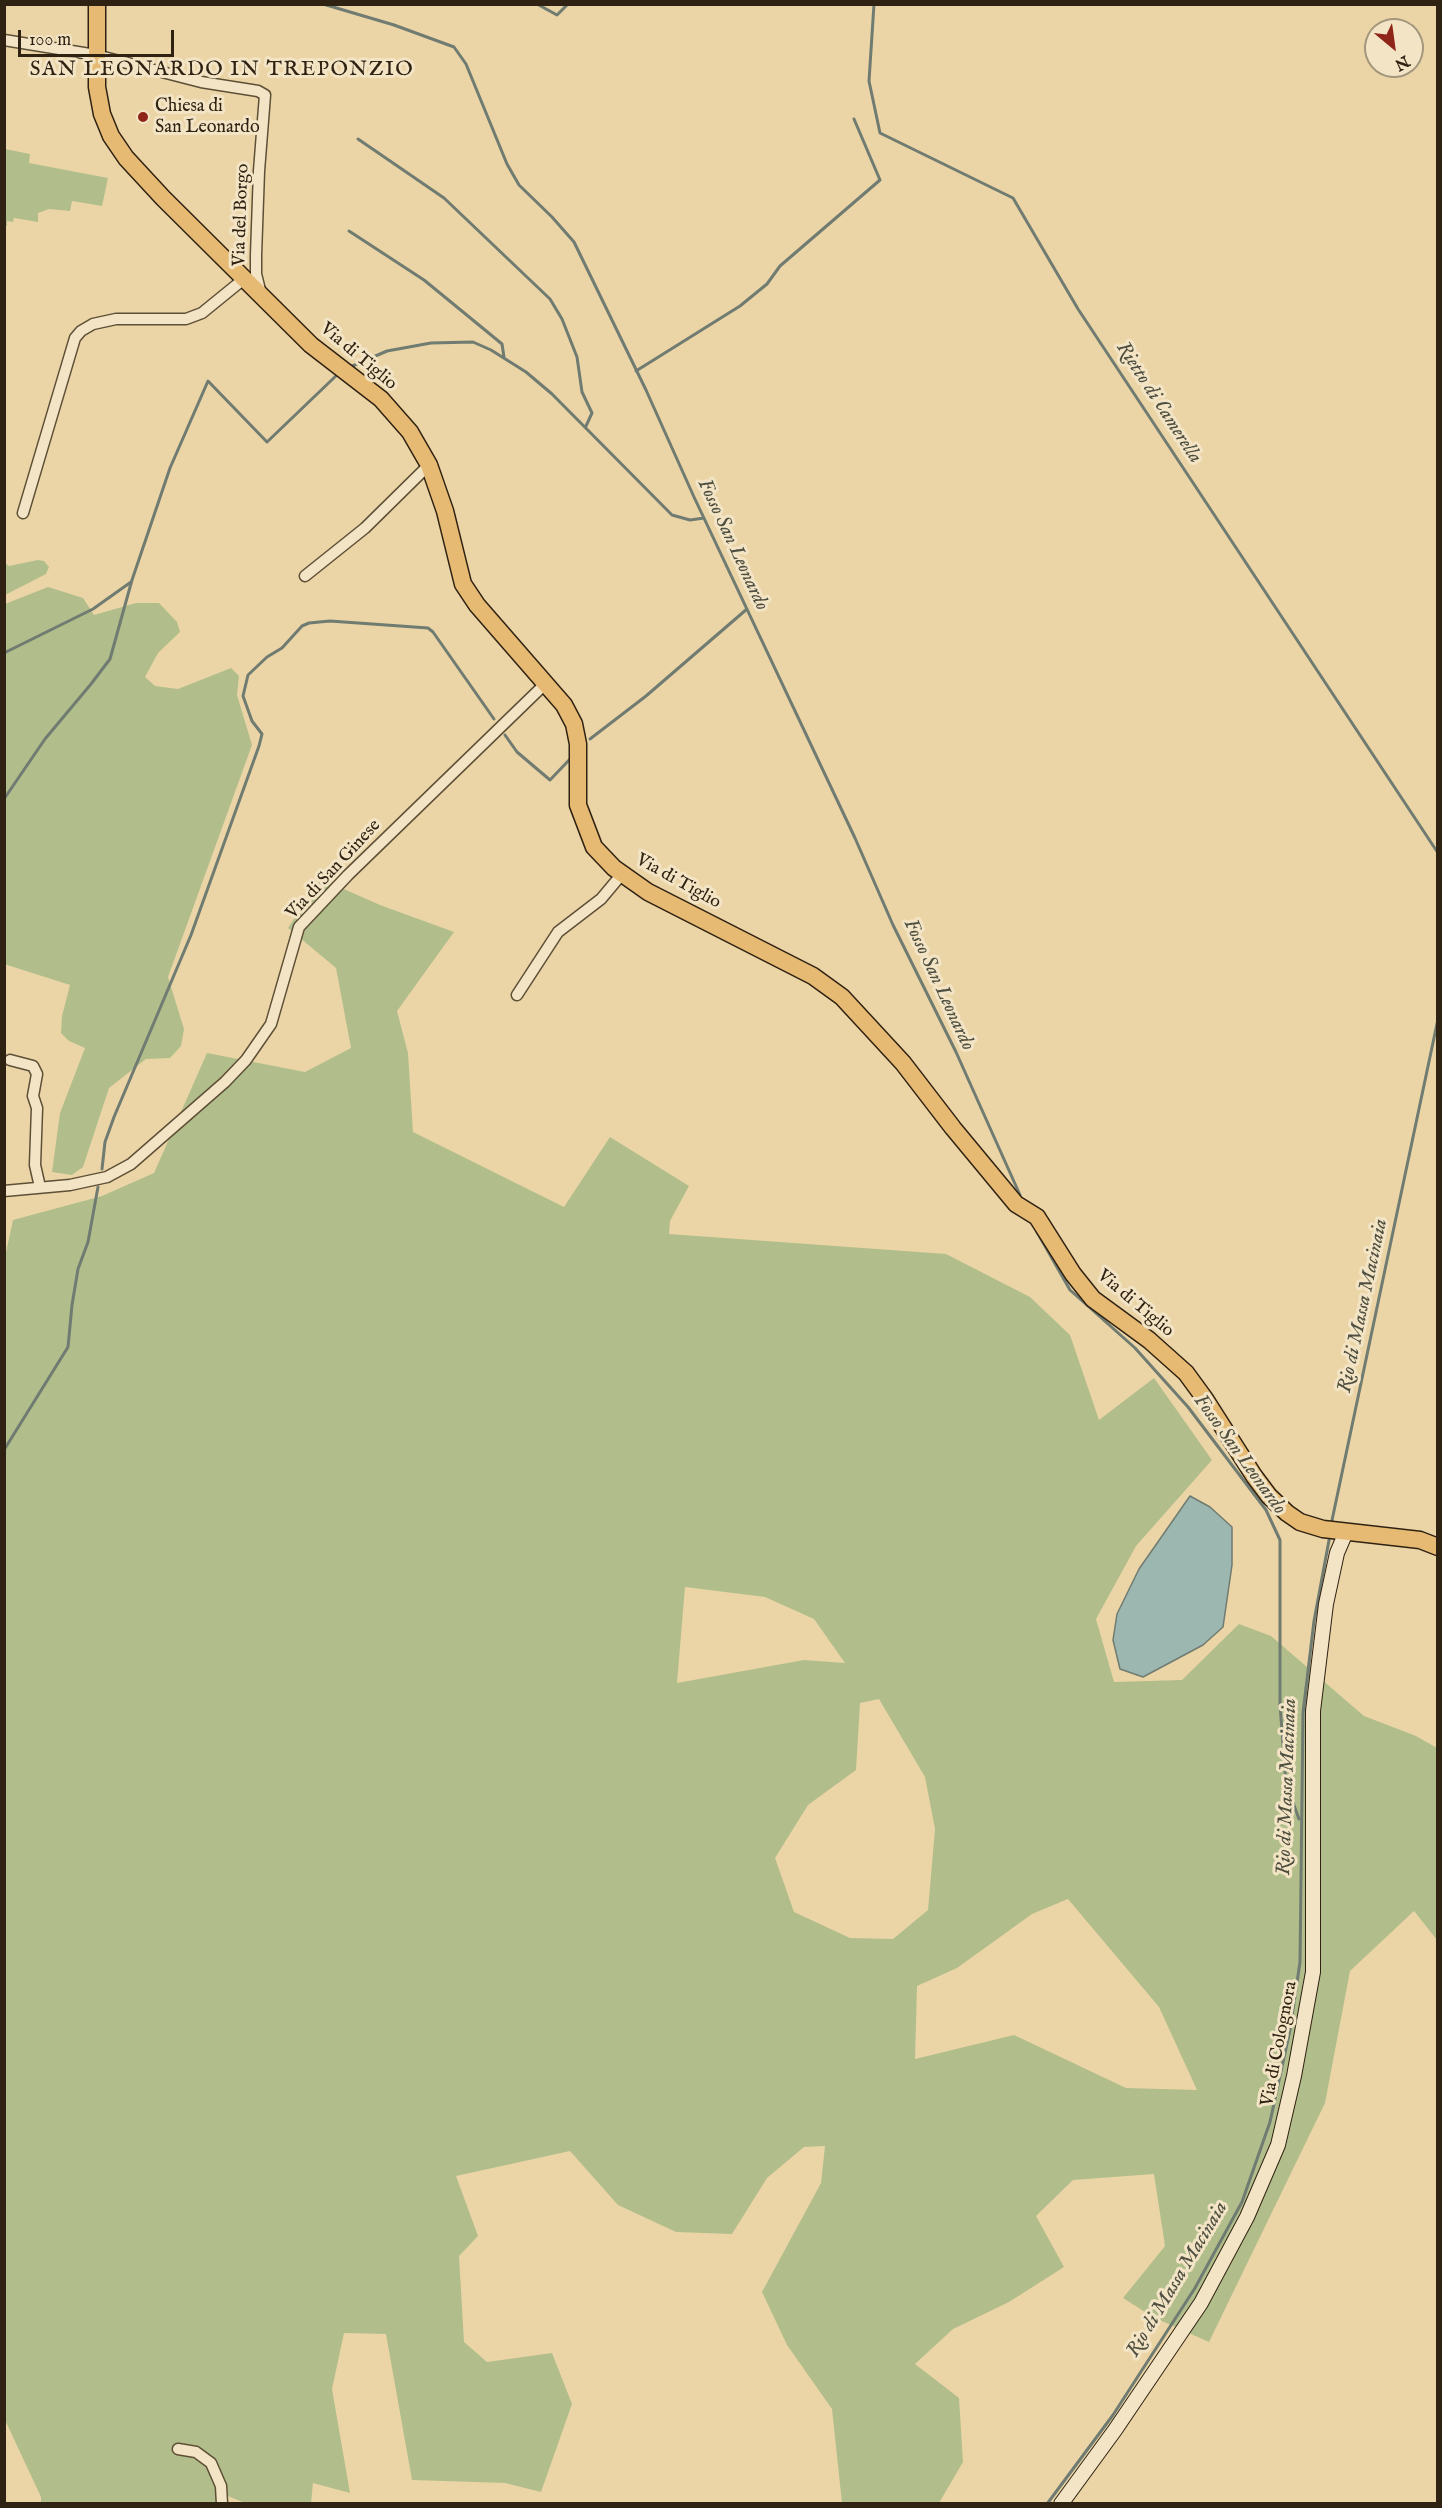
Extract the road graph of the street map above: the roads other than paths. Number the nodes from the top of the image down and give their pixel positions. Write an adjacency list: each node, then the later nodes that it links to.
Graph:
1 (97, 4): 3 (main road, Via di Tiglio)
2 (4, 40): 3 (street)
3 (96, 55): 4 (main road, Via di Tiglio); 5 (street, Via del Borgo)
4 (245, 278): 5 (main road, Via di Tiglio); 7 (street)
5 (261, 295): 6 (main road, Via di Tiglio)
6 (429, 465): 8 (street); 9 (main road, Via di Tiglio)
7 (23, 513)
8 (305, 576)
9 (545, 684): 10 (main road, Via di Tiglio); 13 (street, Via di San Ginese)
10 (622, 874): 11 (street); 15 (main road, Via di Tiglio)
11 (517, 995)
12 (10, 1060): 13 (street)
13 (40, 1187): 14 (street, Via di San Ginese)
14 (4, 1191)
15 (1336, 1530): 16 (main road, Via di Tiglio); 19 (street, Via di Colognora)
16 (1437, 1547)
17 (178, 2449): 18 (street)
18 (222, 2504)
19 (1061, 2504)

